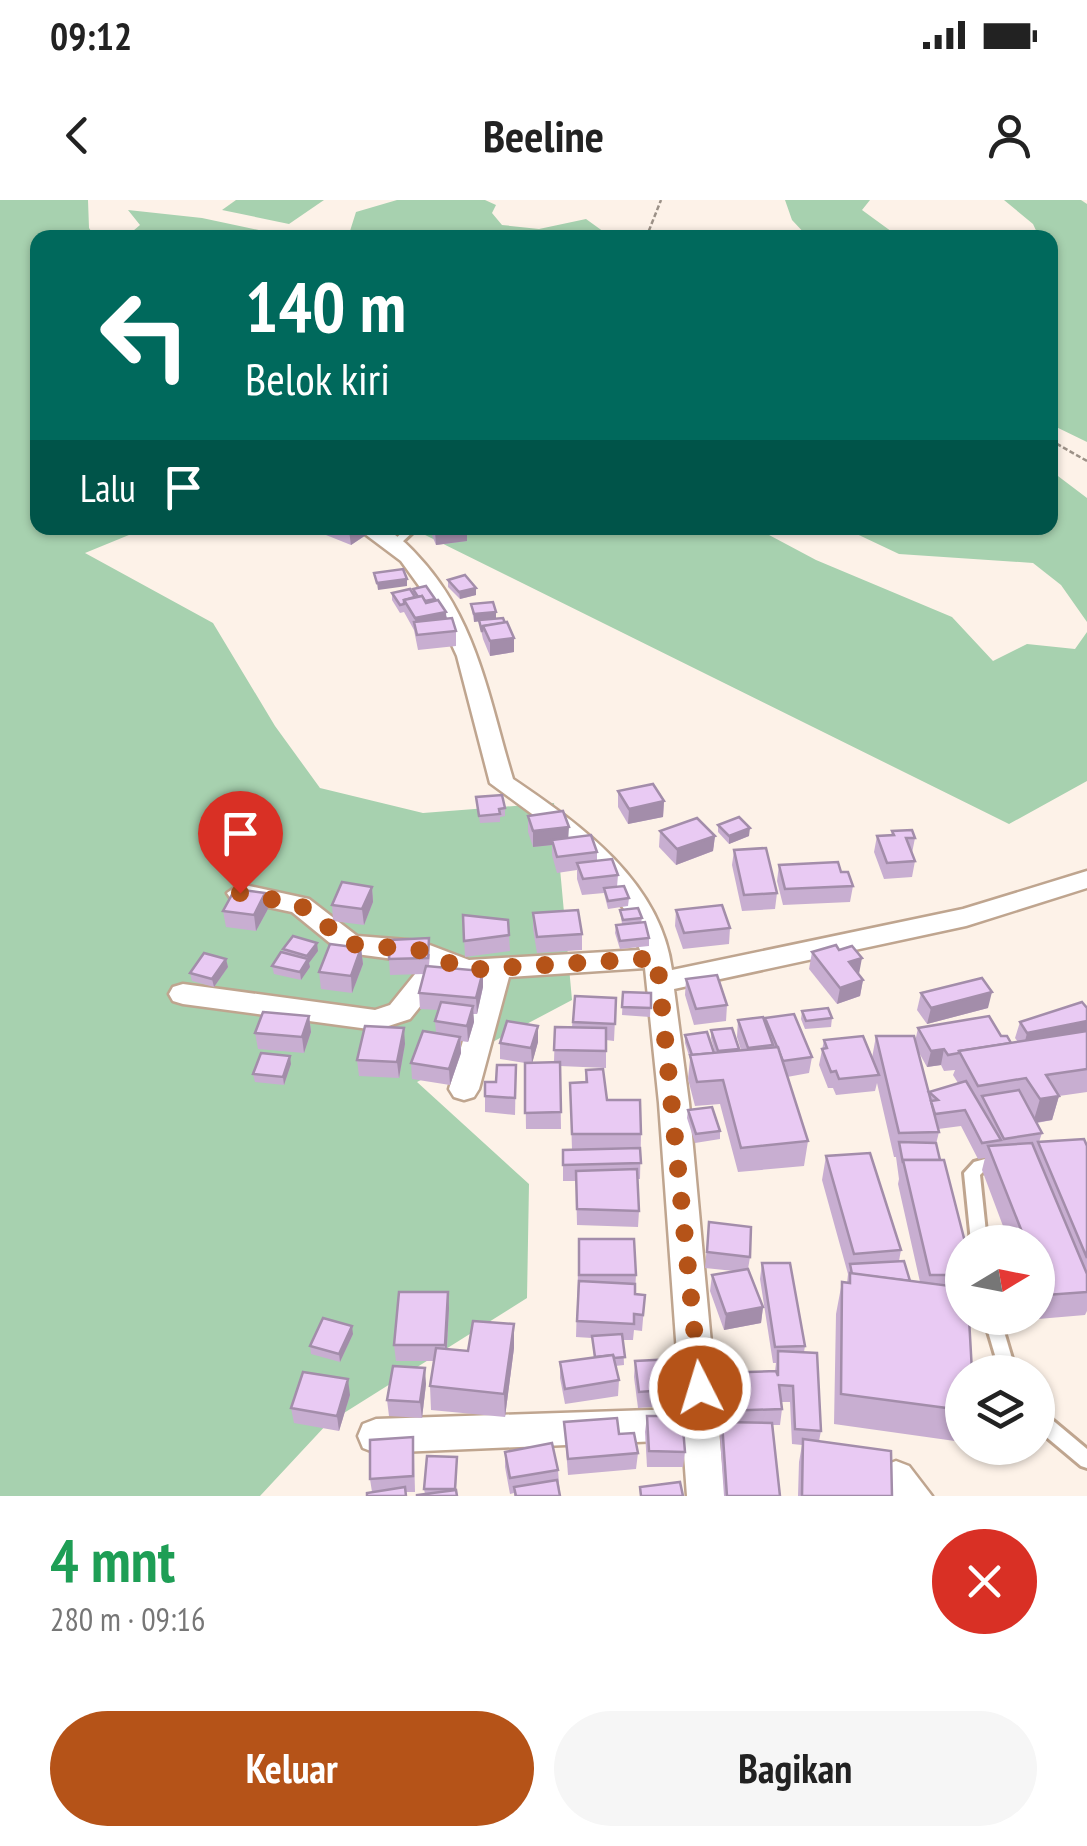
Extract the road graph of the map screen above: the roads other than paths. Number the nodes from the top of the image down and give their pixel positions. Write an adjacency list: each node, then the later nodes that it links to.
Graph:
1 (405, 535): 6 (street)
2 (1087, 879): 6 (street)
3 (240, 893): 4 (street)
4 (443, 958): 5 (street); 7 (street)
5 (498, 967): 6 (street); 8 (street)
6 (660, 970): 11 (street)
7 (183, 994)
8 (464, 1089)
9 (1010, 1160): 10 (lane)
10 (977, 1225)
11 (703, 1424): 13 (street); 15 (street)
12 (1055, 1433): 14 (lane)
13 (376, 1436)
14 (1087, 1460)
15 (706, 1496)

